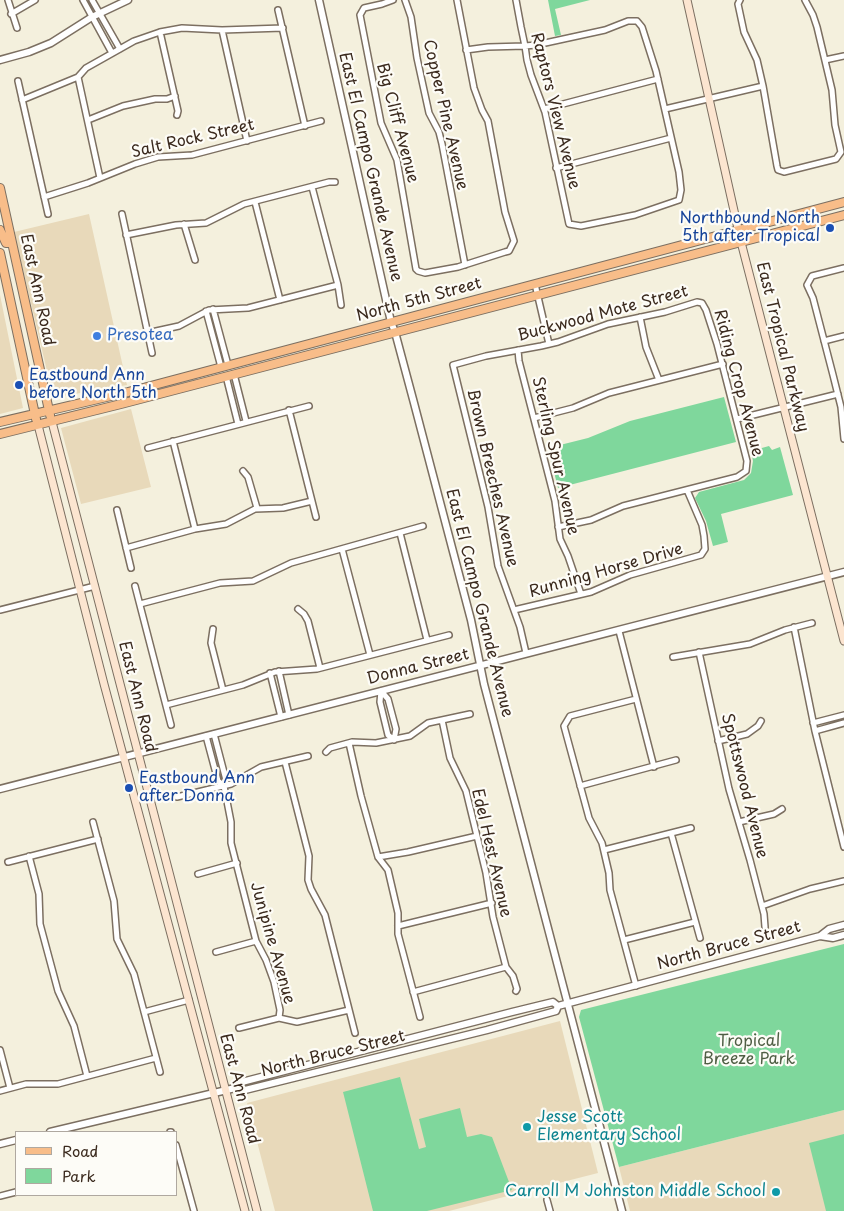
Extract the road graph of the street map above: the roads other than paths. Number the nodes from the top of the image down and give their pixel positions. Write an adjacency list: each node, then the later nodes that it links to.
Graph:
1 (8, 0): 16 (street)
2 (35, 0): 16 (street)
3 (83, 0): 17 (street)
4 (92, 0): 15 (street)
5 (128, 0): 15 (street)
6 (319, 0): 74 (street, East El Campo Grande Avenue)
7 (392, 0): 63 (street, Big Cliff Avenue)
8 (405, 0): 63 (street, Copper Pine Avenue)
9 (457, 0): 24 (street)
10 (516, 0): 22 (street, Raptors View Avenue)
11 (687, 0): 34 (main road, East Tropical Parkway)
12 (739, 0): 32 (street)
13 (805, 0): 28 (street)
14 (278, 10): 19 (street)
15 (100, 13): 17 (street); 23 (street)
16 (11, 14): 18 (street)
17 (92, 18): 25 (street); 27 (street)
18 (16, 28)
19 (283, 28): 20 (street); 41 (street)
20 (222, 30): 21 (street); 43 (street)
21 (160, 32): 23 (street); 33 (street)
22 (525, 46): 24 (street); 30 (street); 36 (street, Raptors View Avenue)
23 (120, 49): 25 (street)
24 (466, 50): 63 (street)
25 (112, 53): 29 (street)
26 (844, 56): 28 (street)
27 (0, 60)
28 (825, 60): 32 (street)
29 (78, 77): 35 (street); 39 (street)
30 (658, 79): 36 (street); 37 (street)
31 (18, 81): 35 (street)
32 (763, 86): 34 (street)
33 (175, 96): 38 (street); 39 (street)
34 (709, 98): 37 (street); 56 (main road, East Tropical Parkway)
35 (22, 100): 49 (street)
36 (544, 109): 44 (street, Raptors View Avenue)
37 (665, 109): 42 (street)
38 (177, 115)
39 (88, 120): 45 (street)
40 (321, 121): 41 (street, Salt Rock Street)
41 (306, 126): 43 (street, Salt Rock Street)
42 (671, 138): 44 (street); 44 (street, Raptors View Avenue)
43 (247, 140): 45 (street, Salt Rock Street)
44 (556, 168)
45 (100, 178): 49 (street, Salt Rock Street)
46 (334, 182): 47 (street)
47 (312, 187): 50 (street); 66 (street)
48 (0, 188): 60 (main road, East Ann Road)
49 (44, 197): 52 (street)
50 (254, 202): 55 (street); 68 (street)
51 (844, 202): 56 (main road, North 5th Street)
52 (48, 214)
53 (122, 214): 58 (street)
54 (844, 215): 59 (main road, North 5th Street)
55 (184, 224): 58 (street); 62 (street)
56 (738, 229): 59 (main road, East Tropical Parkway); 65 (main road, North 5th Street)
57 (0, 230): 60 (main road)
58 (126, 236): 76 (street)
59 (742, 242): 67 (main road, North 5th Street); 91 (main road, East Tropical Parkway)
60 (12, 243): 93 (main road, East Ann Road)
61 (0, 253): 94 (main road, East Ann Road)
62 (195, 260)
63 (465, 265)
64 (844, 268): 78 (street)
65 (535, 284): 67 (street); 74 (main road, North 5th Street)
66 (338, 285): 68 (street); 70 (street)
67 (537, 294): 75 (main road, North 5th Street); 79 (street)
68 (280, 300): 71 (street)
69 (702, 303): 73 (street, Buckwood Mote Street); 83 (street, Riding Crop Avenue)
70 (342, 306)
71 (213, 309): 72 (street); 85 (street)
72 (206, 311): 76 (street); 85 (street)
73 (640, 317): 79 (street, Buckwood Mote Street); 87 (street)
74 (390, 322): 75 (street, East El Campo Grande Avenue); 82 (main road, North 5th Street)
75 (396, 332): 86 (main road, North 5th Street); 140 (street, East El Campo Grande Avenue)
76 (147, 333): 81 (street)
77 (844, 336): 78 (street)
78 (824, 341): 89 (street)
79 (549, 344): 80 (street, Buckwood Mote Street)
80 (518, 350): 84 (street, Buckwood Mote Street); 95 (street, Sterling Spur Avenue)
81 (152, 353)
82 (259, 357): 85 (main road, North 5th Street); 86 (main road)
83 (722, 364): 87 (street); 96 (street, Riding Crop Avenue)
84 (453, 365): 128 (street, Brown Breeches Avenue)
85 (225, 366): 88 (main road); 93 (main road, North 5th Street)
86 (230, 375): 88 (main road, North 5th Street); 99 (street); 100 (street)
87 (659, 380): 95 (street)
88 (192, 386): 98 (main road, North 5th Street)
89 (838, 394): 91 (street); 103 (street)
90 (309, 406): 92 (street)
91 (784, 407): 96 (street); 120 (main road, East Tropical Parkway)
92 (289, 410): 99 (street); 108 (street)
93 (48, 411): 94 (main road, North 5th Street); 98 (main road, East Ann Road)
94 (35, 414): 97 (main road, North 5th Street); 101 (main road, East Ann Road)
95 (534, 418): 113 (street, Sterling Spur Avenue)
96 (737, 419): 107 (street, Riding Crop Avenue)
97 (0, 422)
98 (52, 422): 101 (main road, North 5th Street); 121 (main road, East Ann Road)
99 (246, 422): 100 (street)
100 (238, 424): 104 (street)
101 (38, 425): 102 (main road, North 5th Street); 123 (main road, East Ann Road)
102 (0, 434)
103 (844, 439)
104 (172, 441): 105 (street); 114 (street)
105 (148, 448)
106 (243, 471): 109 (street)
107 (686, 490): 113 (street); 124 (street, Running Horse Drive)
108 (312, 501): 109 (street); 111 (street)
109 (257, 508): 114 (street)
110 (117, 510): 116 (street)
111 (316, 517)
112 (424, 526): 115 (street)
113 (558, 527): 124 (street, Sterling Spur Avenue)
114 (195, 529): 116 (street)
115 (400, 533): 117 (street); 134 (street)
116 (126, 548): 118 (street)
117 (342, 549): 125 (street); 138 (street)
118 (131, 568)
119 (844, 572): 120 (street, Donna Street)
120 (828, 577): 132 (street, Donna Street); 135 (main road, East Tropical Parkway)
121 (95, 586): 123 (street); 164 (main road, East Ann Road)
122 (135, 586): 125 (street)
123 (80, 590): 126 (street); 166 (main road, East Ann Road)
124 (581, 594): 128 (street, Running Horse Drive)
125 (140, 604): 147 (street)
126 (0, 610)
127 (298, 610): 141 (street)
128 (514, 610): 137 (street, Brown Breeches Avenue)
129 (812, 623): 130 (street)
130 (794, 628): 136 (street); 154 (street)
131 (213, 629): 144 (street)
132 (618, 631): 137 (street, Donna Street); 146 (street)
133 (449, 635): 134 (street)
134 (427, 640): 138 (street)
135 (844, 641)
136 (699, 652): 139 (street); 161 (street, Spottswood Avenue)
137 (526, 653): 140 (street, Donna Street)
138 (370, 655): 141 (street)
139 (673, 657)
140 (481, 665): 145 (street, Donna Street); 206 (street, East El Campo Grande Avenue)
141 (320, 668): 142 (street)
142 (278, 672): 143 (street); 149 (street)
143 (270, 673): 144 (street); 151 (street)
144 (223, 690): 147 (street)
145 (381, 691): 149 (street, Donna Street); 160 (street); 160 (street)
146 (636, 699): 169 (street); 171 (street)
147 (166, 705): 156 (street)
148 (470, 714): 152 (street)
149 (289, 715): 151 (street, Donna Street)
150 (844, 715): 154 (street)
151 (281, 717): 158 (street, Donna Street)
152 (442, 720): 160 (street); 179 (street, Edel Hest Avenue)
153 (761, 721): 161 (street)
154 (813, 723): 157 (street)
155 (844, 723): 157 (street)
156 (171, 725)
157 (815, 731): 181 (street)
158 (214, 734): 159 (street, Donna Street); 170 (street, Junipine Avenue)
159 (206, 736): 164 (street, Donna Street); 170 (street, Junipine Avenue)
160 (394, 740): 162 (street)
161 (718, 741): 176 (street, Spottswood Avenue)
162 (349, 743): 163 (street); 184 (street)
163 (326, 752)
164 (137, 754): 166 (street, Donna Street); 220 (main road, East Ann Road)
165 (308, 756): 168 (street)
166 (124, 757): 172 (street, Donna Street); 205 (main road, East Ann Road)
167 (676, 760): 169 (street)
168 (285, 762): 170 (street); 208 (street)
169 (654, 767): 171 (street)
170 (224, 786): 173 (street); 186 (street, Junipine Avenue)
171 (580, 786): 182 (street)
172 (0, 789)
173 (177, 797)
174 (782, 810): 176 (street)
175 (93, 822): 180 (street)
176 (739, 822): 190 (street, Spottswood Avenue)
177 (691, 828): 178 (street)
178 (671, 833): 182 (street); 191 (street)
179 (477, 836): 184 (street); 189 (street, Edel Hest Avenue)
180 (98, 839): 183 (street); 209 (street)
181 (844, 847)
182 (604, 850): 198 (street)
183 (29, 856): 185 (street); 217 (street)
184 (378, 857): 193 (street)
185 (8, 862)
186 (237, 863): 187 (street); 199 (street, Junipine Avenue)
187 (198, 874)
188 (844, 881): 190 (street)
189 (492, 903): 193 (street); 201 (street, Edel Hest Avenue)
190 (762, 906): 194 (street, Spottswood Avenue)
191 (695, 922): 197 (street); 198 (street)
192 (844, 925): 196 (street, North Bruce Street)
193 (398, 926): 204 (street)
194 (765, 927)
195 (844, 935): 196 (street, North Bruce Street)
196 (820, 936): 202 (street, North Bruce Street)
197 (700, 938)
198 (624, 940): 202 (street)
199 (256, 941): 200 (street); 211 (street, Junipine Avenue)
200 (216, 952)
201 (506, 966): 203 (street, Edel Hest Avenue); 204 (street)
202 (636, 986): 206 (street, North Bruce Street)
203 (516, 991)
204 (414, 992): 210 (street)
205 (189, 1000): 209 (street); 222 (main road, East Ann Road)
206 (568, 1004): 207 (street, North Bruce Street); 234 (street, East El Campo Grande Avenue)
207 (558, 1006): 207 (street, North Bruce Street)
208 (349, 1010): 211 (street); 213 (street)
209 (144, 1012): 215 (street)
210 (420, 1017)
211 (279, 1018): 212 (street)
212 (239, 1028)
213 (355, 1033)
214 (0, 1050): 218 (street)
215 (156, 1058): 216 (street); 217 (street)
216 (160, 1072)
217 (86, 1076): 218 (street)
218 (10, 1088): 221 (street)
219 (235, 1088): 220 (street)
220 (225, 1090): 222 (street); 232 (main road, East Ann Road)
221 (0, 1091)
222 (213, 1092): 223 (street); 231 (main road, East Ann Road)
223 (54, 1131)
224 (15, 1140): 225 (street)
225 (0, 1144)
226 (178, 1155): 230 (street)
227 (15, 1192): 228 (street)
228 (0, 1196)
229 (547, 1200): 233 (street)
230 (194, 1211)
231 (245, 1211)
232 (257, 1211)
233 (550, 1211)
234 (622, 1211)

